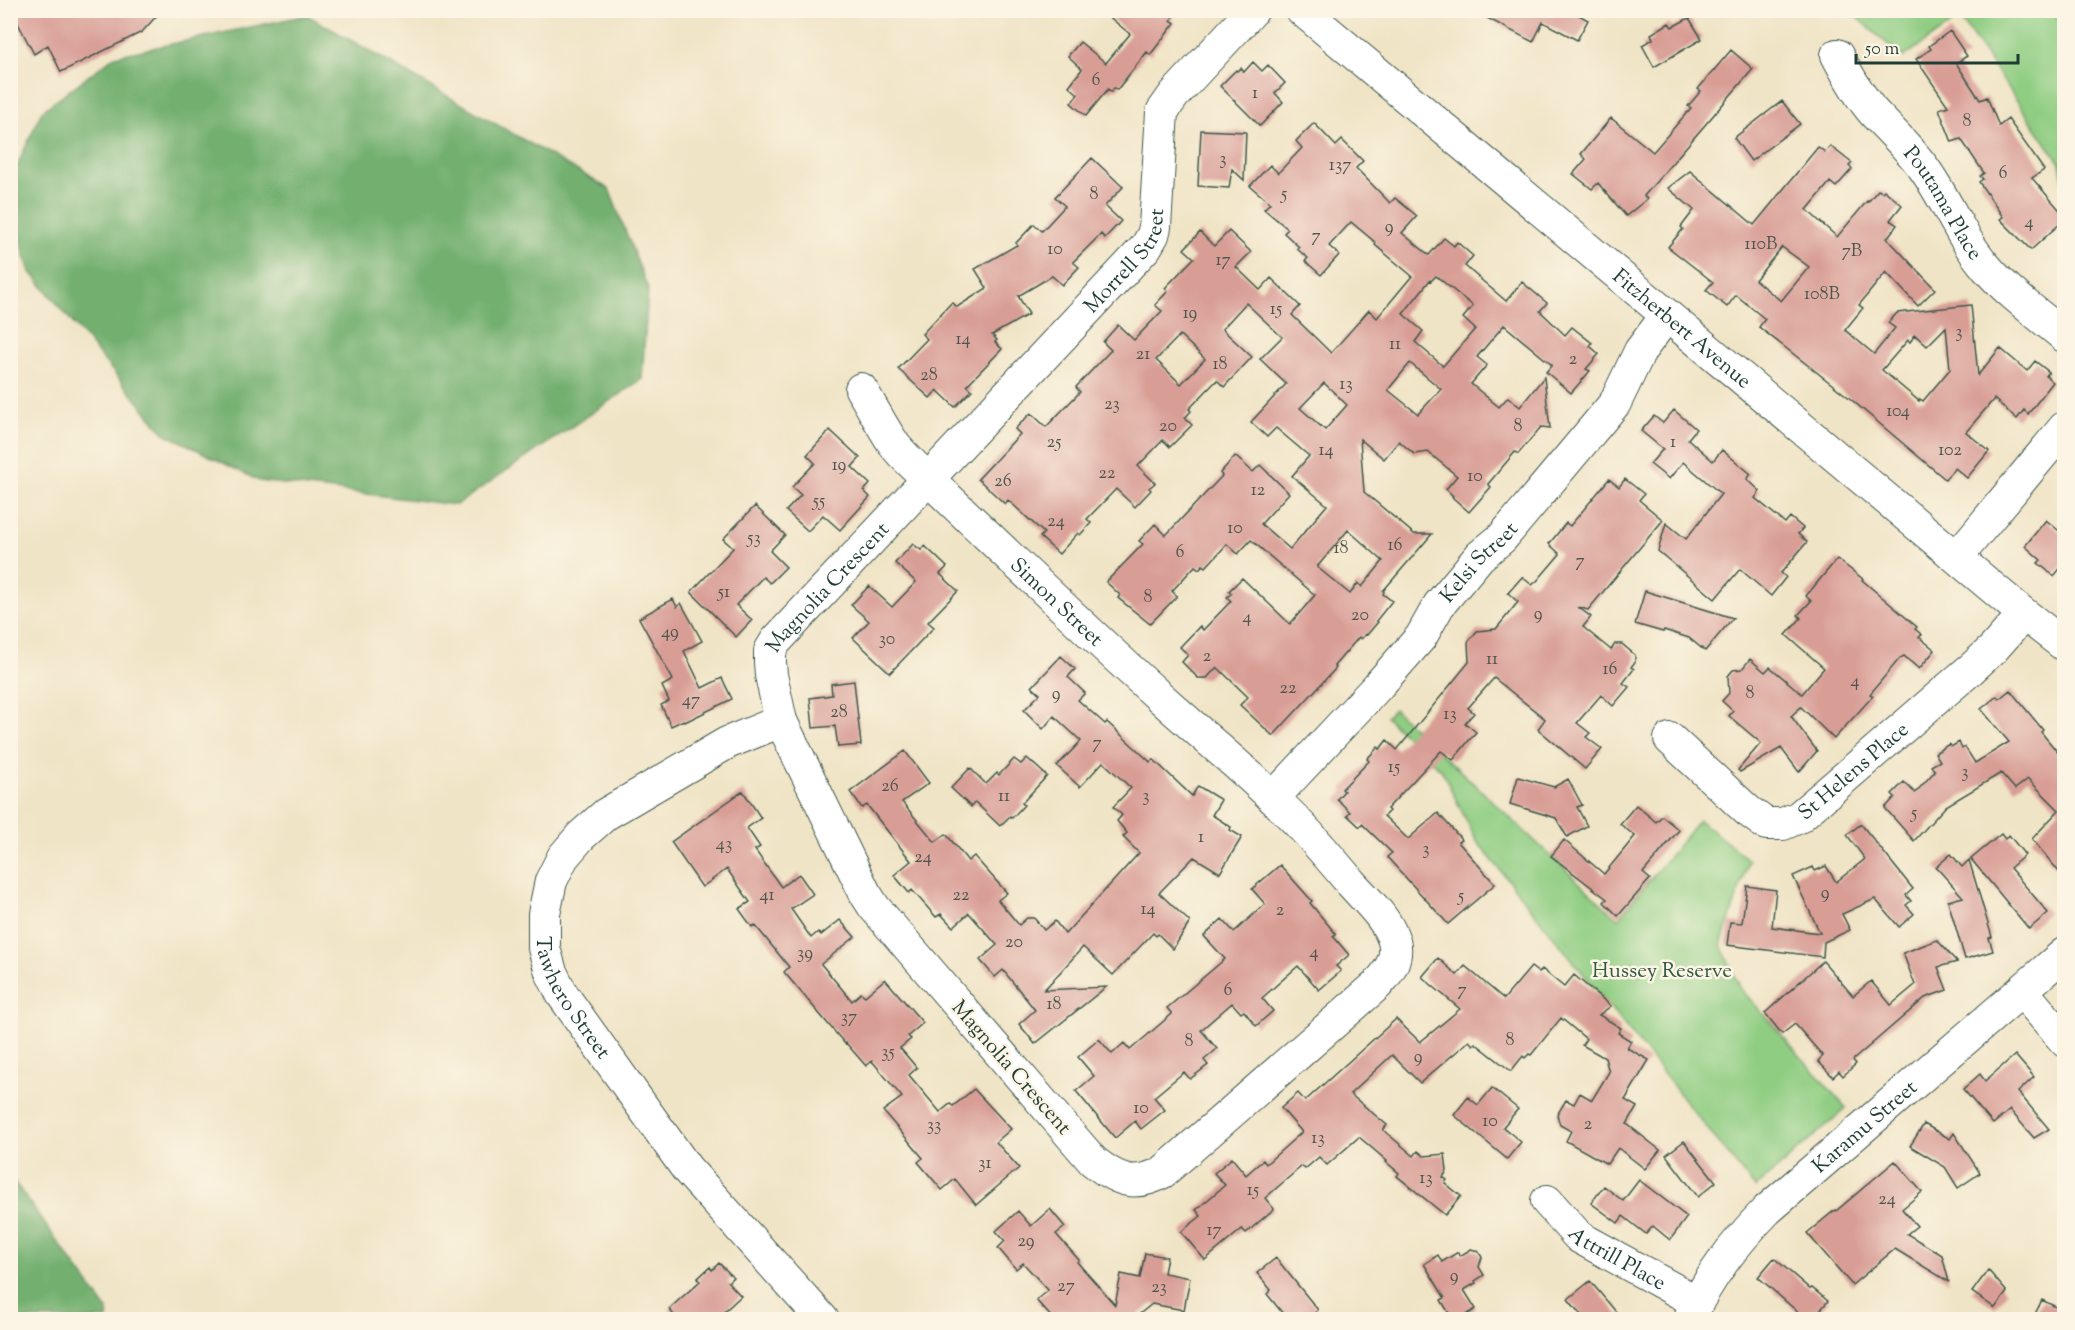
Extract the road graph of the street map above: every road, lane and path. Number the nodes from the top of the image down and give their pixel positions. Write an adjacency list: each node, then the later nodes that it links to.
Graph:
1 (1253, 10): 8 (street, Morrell Street)
2 (1302, 10): 4 (street, Fitzherbert Avenue)
3 (1837, 55): 5 (street, Poutama Place)
4 (1667, 315): 9 (street, Fitzherbert Avenue); 14 (street, Kelsi Street)
5 (2064, 336)
6 (861, 389): 8 (street, Simon Street)
7 (2064, 428): 9 (street)
8 (927, 478): 12 (street, Magnolia Crescent); 14 (street, Simon Street)
9 (1957, 557): 10 (street, Fitzherbert Avenue)
10 (2024, 614): 11 (street, Fitzherbert Avenue); 13 (street, St Helens Place)
11 (2064, 645)
12 (781, 721): 14 (street, Magnolia Crescent); 20 (street, Tawhero Street)
13 (1670, 739)
14 (1273, 798)
15 (2064, 954): 16 (street, Karamu Street)
16 (2022, 991): 17 (street); 19 (street, Karamu Street)
17 (2064, 1040)
18 (1547, 1201): 19 (street, Attrill Place)
19 (1693, 1311)
20 (823, 1320)

